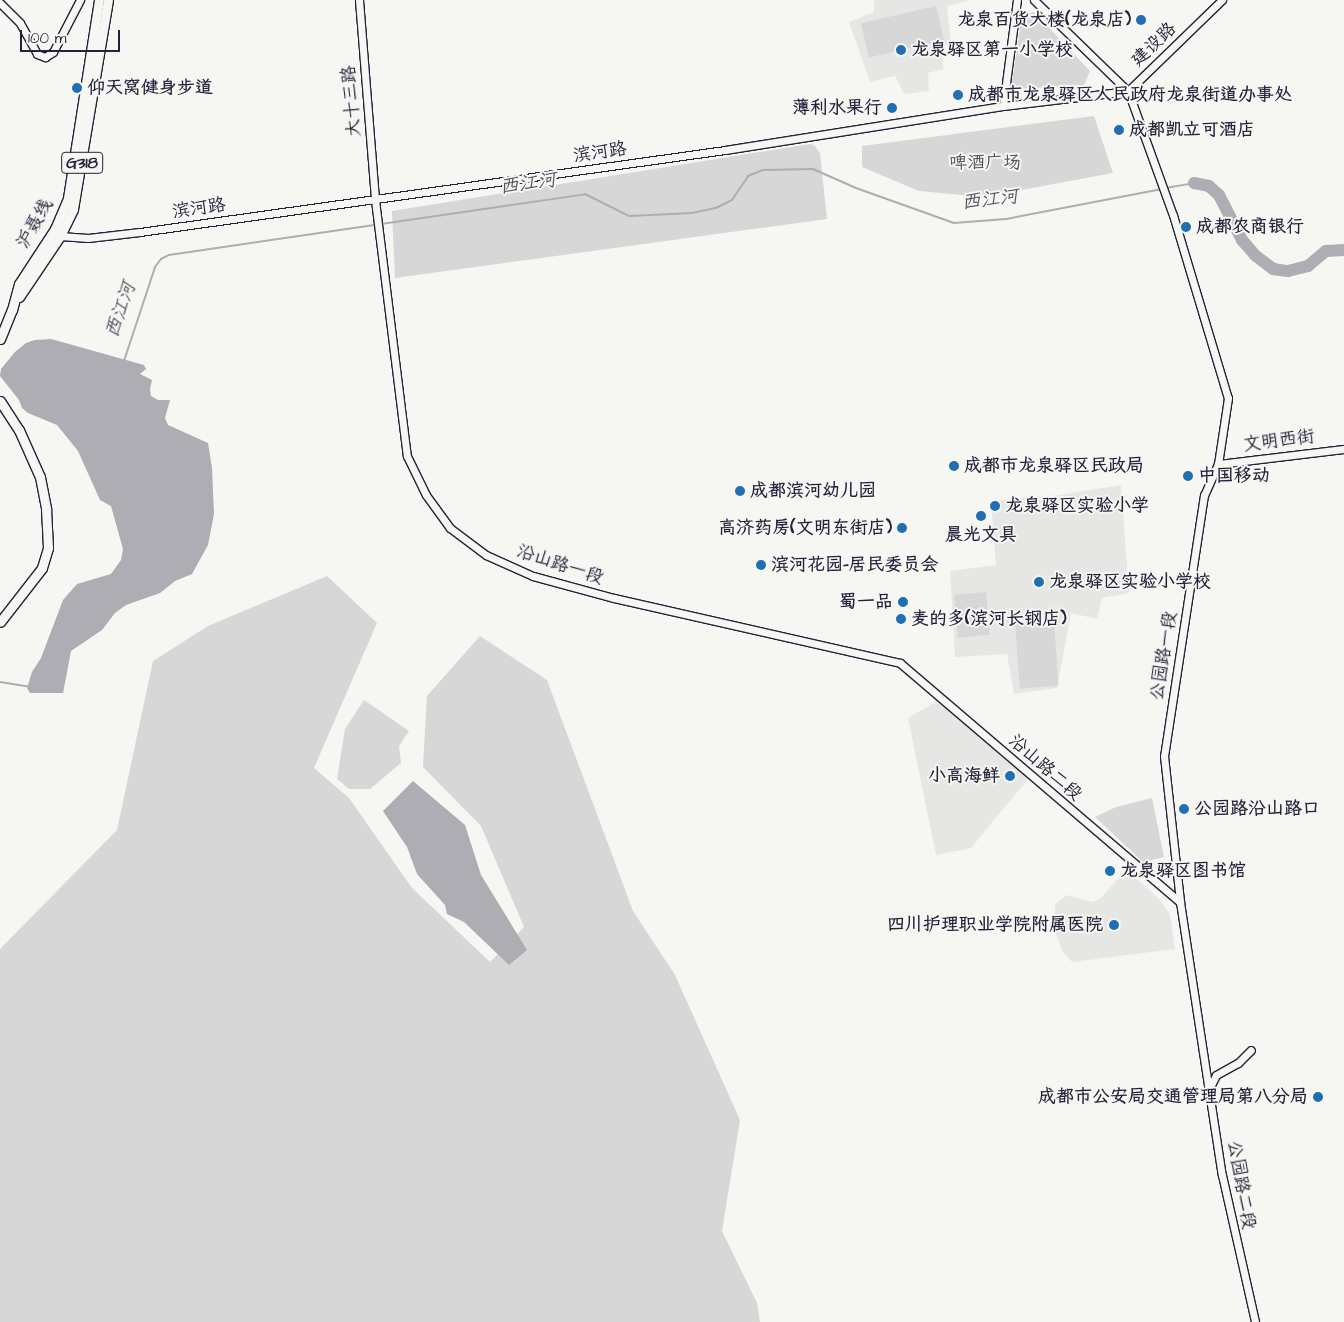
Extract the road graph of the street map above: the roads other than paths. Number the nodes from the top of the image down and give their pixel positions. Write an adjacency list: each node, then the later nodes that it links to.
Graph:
1 (80, 0): 8 (street)
2 (99, 0): 12 (highway, 沪聂线 / G318)
3 (108, 0): 12 (highway, G318)
4 (359, 0): 11 (street, 大十三路)
5 (1017, 0): 10 (street)
6 (1034, 0): 9 (street)
7 (1222, 0): 9 (street, 建设路)
8 (0, 3)
9 (1128, 90): 10 (street, 滨河路); 17 (street, 公园路一段)
10 (1003, 106): 11 (street, 滨河路)
11 (375, 200): 12 (street, 滨河路); 13 (street, 大十三路)
12 (58, 233): 14 (highway, 沪聂线 / G318)
13 (382, 254): 19 (street, 沿山路一段)
14 (0, 339)
15 (0, 401): 18 (highway)
16 (1344, 449): 17 (street, 文明西街)
17 (1218, 464): 20 (street, 公园路一段)
18 (0, 622)
19 (891, 660): 20 (street, 沿山路二段)
20 (1180, 902): 22 (street, 公园路一段)
21 (1251, 1050): 23 (street)
22 (1204, 1052): 23 (street, 公园路二段)
23 (1209, 1088): 24 (street, 公园路二段)
24 (1255, 1322)

